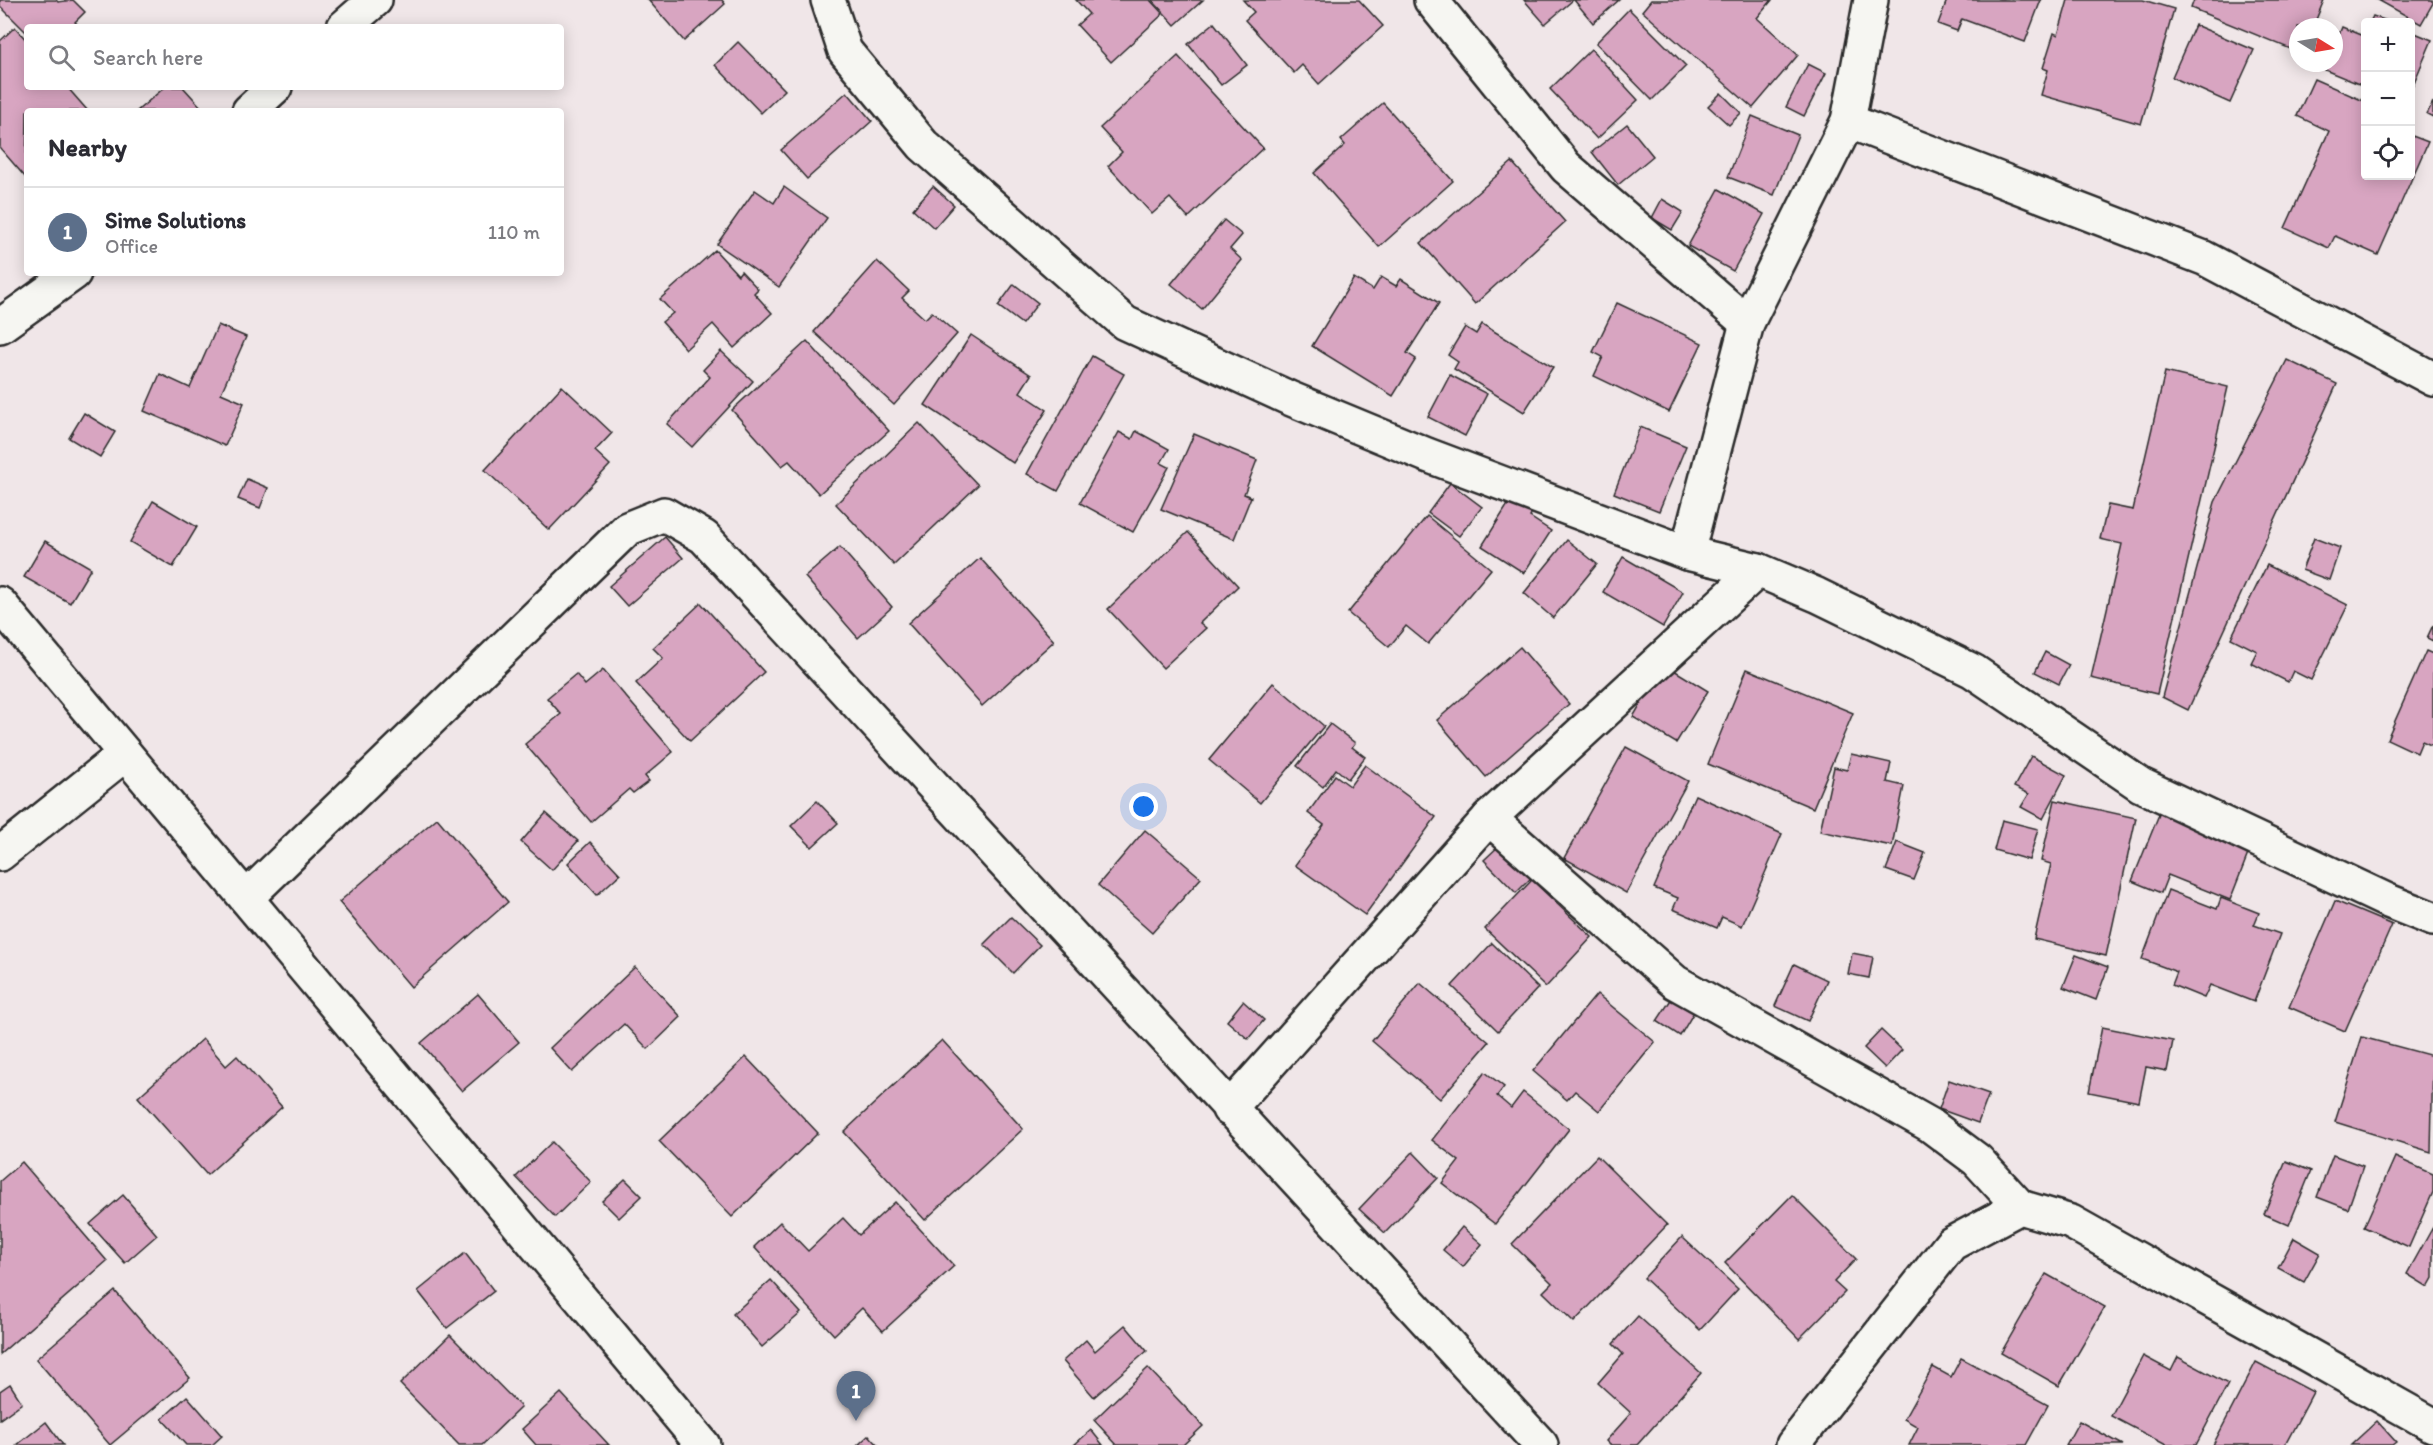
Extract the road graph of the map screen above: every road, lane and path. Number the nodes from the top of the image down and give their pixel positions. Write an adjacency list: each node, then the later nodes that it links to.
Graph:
1 (375, 0): 5 (street)
2 (828, 0): 13 (street)
3 (1431, 0): 10 (street)
4 (1871, 0): 8 (street)
5 (347, 24)
6 (272, 90): 7 (street)
7 (252, 108)
8 (1848, 121): 10 (street); 12 (street)
9 (70, 276): 11 (street)
10 (1747, 323): 13 (street)
11 (0, 326)
12 (2433, 379)
13 (1687, 553): 14 (street)
14 (1758, 570): 17 (street); 20 (street)
15 (0, 604): 16 (street)
16 (125, 753): 18 (street); 19 (street)
17 (1489, 818): 21 (street); 22 (street)
18 (0, 854)
19 (246, 898): 21 (street); 24 (street)
20 (2433, 919)
21 (1229, 1109): 25 (street)
22 (2020, 1207): 23 (street); 26 (street)
23 (2433, 1425)
24 (703, 1445)
25 (1541, 1445)
26 (1793, 1445)

